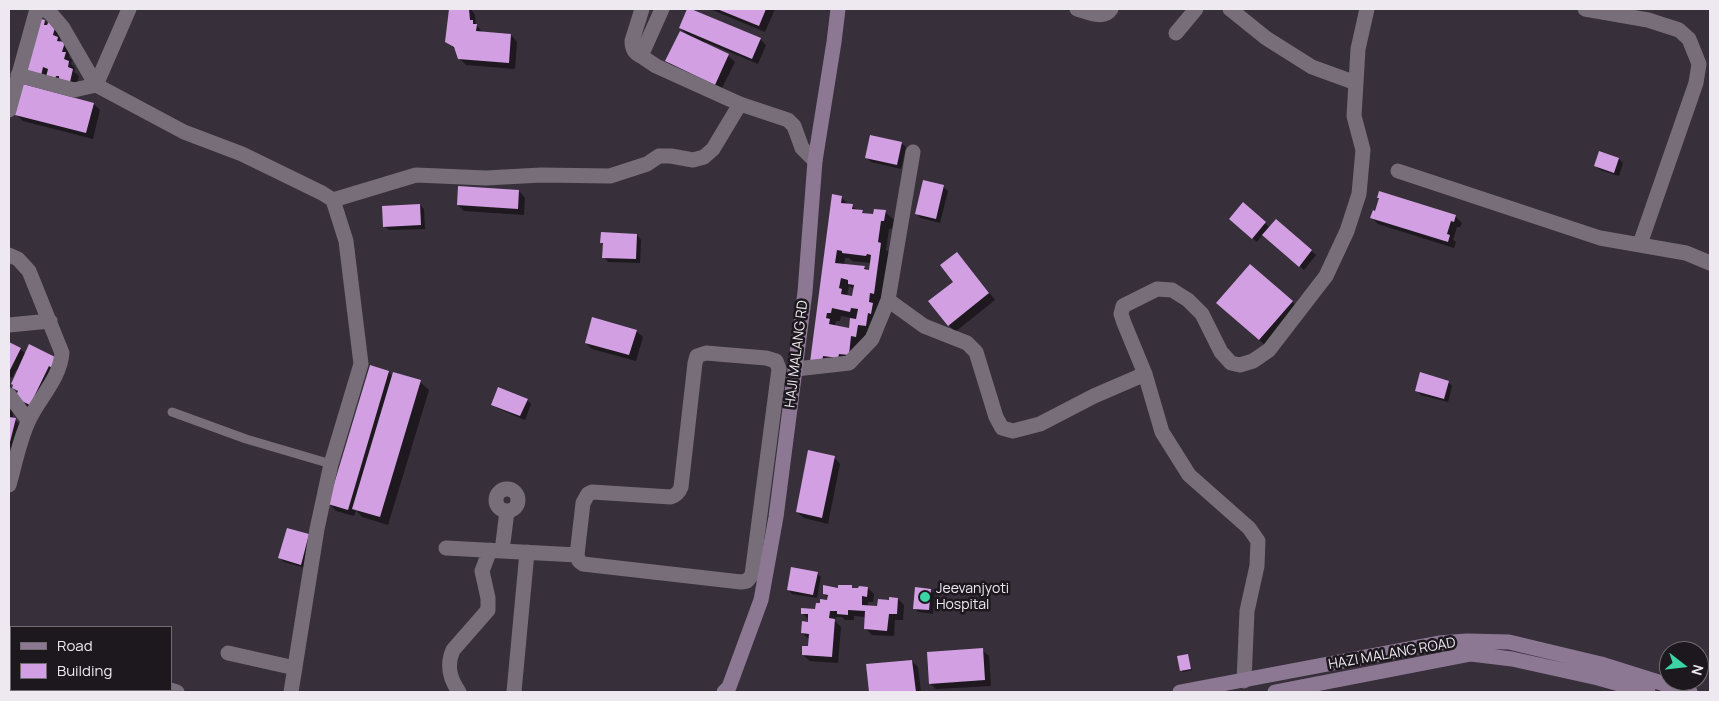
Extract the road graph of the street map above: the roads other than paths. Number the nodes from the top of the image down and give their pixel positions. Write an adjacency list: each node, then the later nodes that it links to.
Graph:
1 (37, 9): 15 (street)
2 (44, 9): 17 (street)
3 (129, 9): 17 (street)
4 (642, 9): 14 (street)
5 (662, 9): 14 (street)
6 (838, 9): 21 (main road, HAJI MALANG RD)
7 (1077, 9): 8 (street)
8 (1111, 9)
9 (1196, 9): 13 (street)
10 (1230, 9): 16 (street)
11 (1367, 9): 16 (street)
12 (1585, 9): 24 (street)
13 (1176, 34)
14 (641, 56): 18 (street)
15 (18, 75): 17 (street); 19 (street)
16 (1356, 82): 31 (street)
17 (96, 85): 23 (street)
18 (740, 104): 21 (street); 23 (street)
19 (9, 110)
20 (913, 152): 27 (street)
21 (815, 160): 30 (main road, HAJI MALANG RD)
22 (1398, 172): 24 (street)
23 (333, 200): 36 (street)
24 (1640, 244): 26 (street)
25 (9, 255): 28 (street)
26 (1710, 263)
27 (888, 300): 30 (street); 31 (street)
28 (50, 322): 29 (street); 34 (street)
29 (9, 325)
30 (796, 369): 50 (main road, HAJI MALANG RD)
31 (1145, 374): 45 (street)
32 (9, 395): 34 (street)
33 (172, 412): 36 (lane)
34 (28, 420): 35 (street)
35 (14, 448): 37 (street)
36 (331, 464): 44 (street)
37 (9, 485)
38 (507, 511): 40 (street)
39 (446, 548): 40 (street)
40 (496, 551): 41 (street); 48 (street)
41 (527, 552): 42 (street); 49 (street)
42 (577, 555): 42 (street)
43 (228, 653): 44 (street)
44 (295, 668): 47 (street)
45 (1244, 681): 51 (main road, HAZI MALANG ROAD); 54 (main road, HAZI MALANG ROAD)
46 (1292, 691): 52 (main road, HAZI MALANG ROAD); 53 (main road, HAZI MALANG ROAD)
47 (291, 692)
48 (459, 692)
49 (514, 692)
50 (724, 692)
51 (1180, 692)
52 (1275, 692)
53 (1648, 692)
54 (1690, 692)

